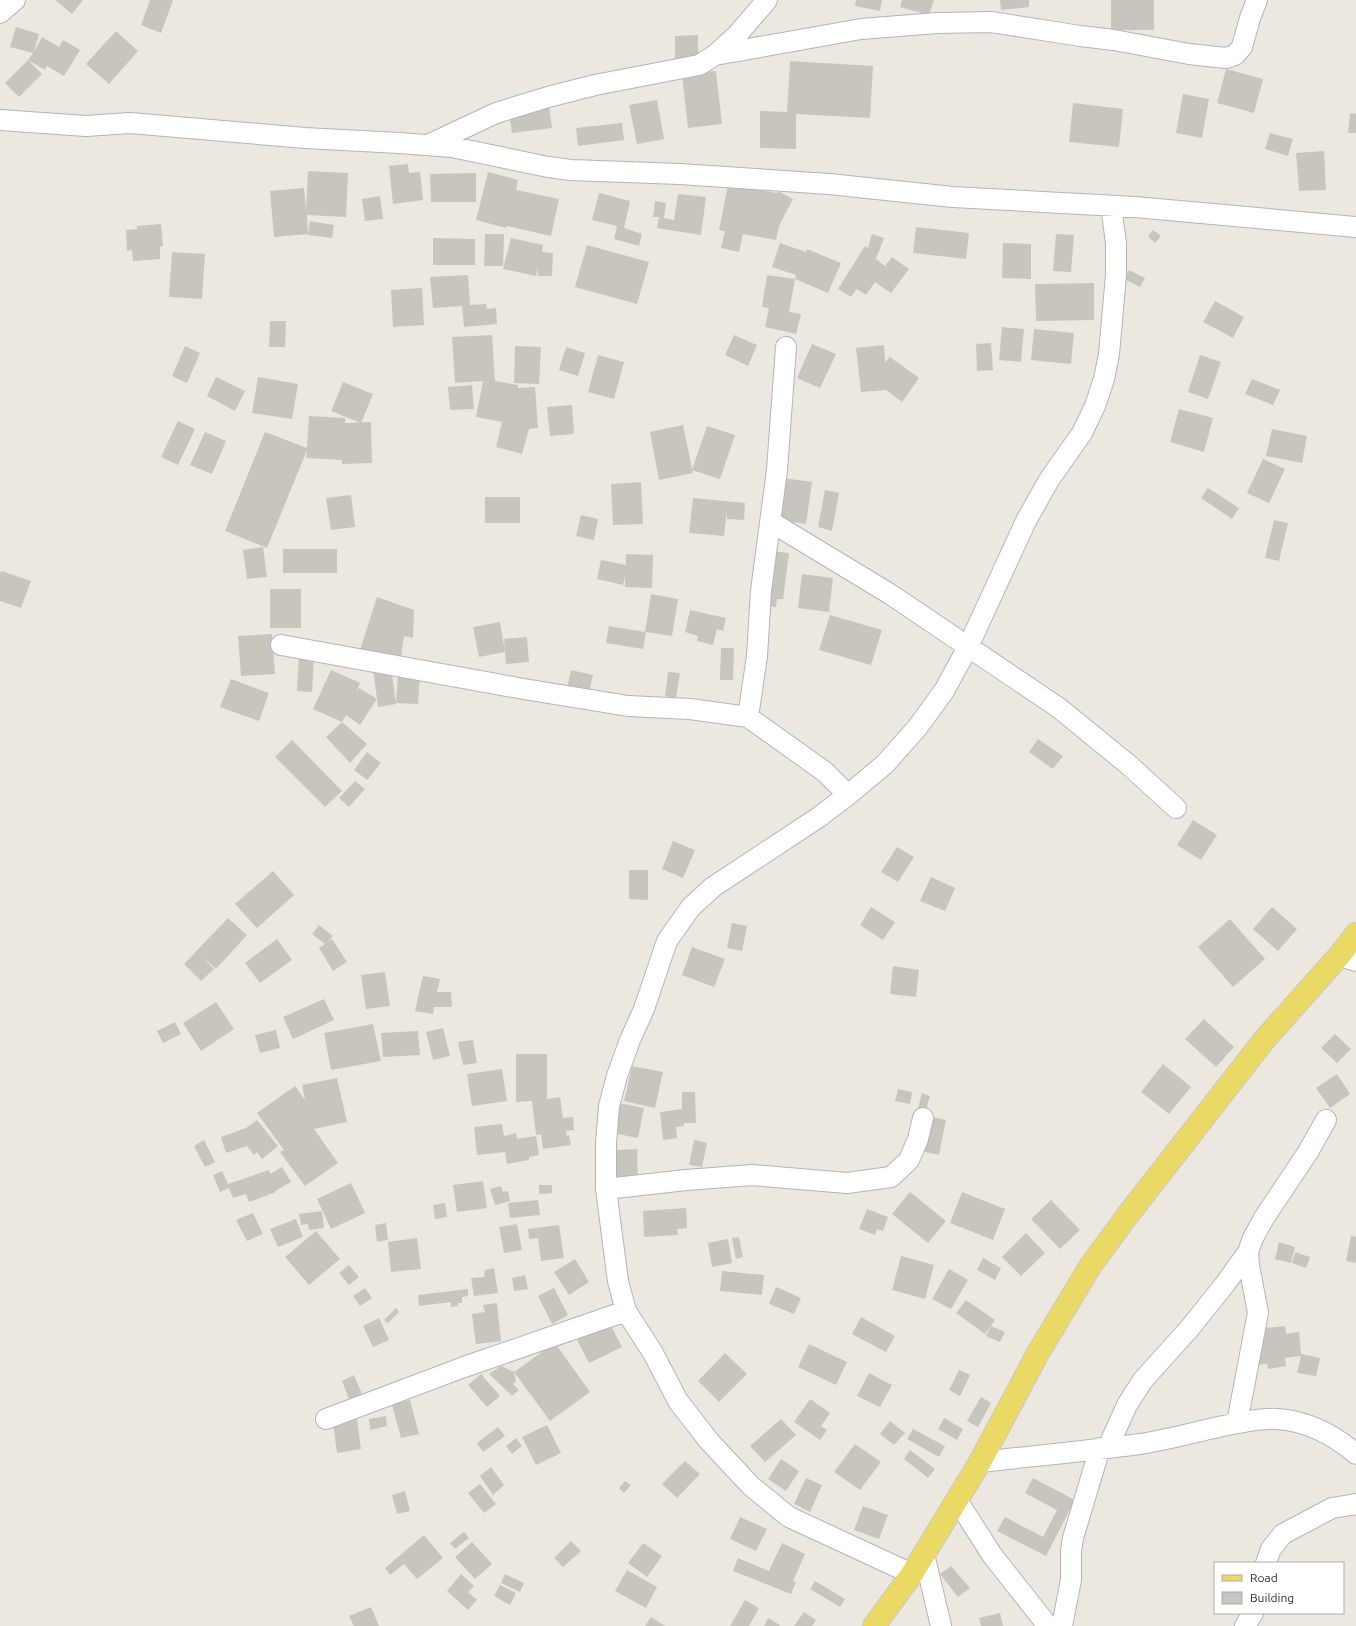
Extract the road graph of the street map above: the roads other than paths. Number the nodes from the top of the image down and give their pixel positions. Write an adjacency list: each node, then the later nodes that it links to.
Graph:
1 (15, 0): 4 (street)
2 (767, 0): 5 (street)
3 (1257, 0): 5 (street)
4 (0, 13)
5 (714, 55): 7 (street)
6 (0, 120): 7 (street)
7 (426, 146): 8 (street)
8 (1111, 206): 9 (street); 13 (street)
9 (1356, 227)
10 (786, 347): 11 (street)
11 (771, 522): 13 (street); 14 (street)
12 (281, 645): 14 (street)
13 (968, 647): 15 (street); 16 (street)
14 (748, 717): 15 (street)
15 (848, 795): 21 (street)
16 (1176, 808)
17 (1356, 934): 18 (main road)
18 (1348, 959): 28 (main road)
19 (923, 1118): 21 (street)
20 (1326, 1120): 22 (street)
21 (606, 1189): 23 (street)
22 (1248, 1252): 25 (street); 27 (street)
23 (626, 1311): 24 (street); 33 (street)
24 (326, 1419)
25 (1237, 1423): 26 (street); 27 (street)
26 (1353, 1445)
27 (1104, 1448): 28 (street); 37 (street)
28 (980, 1462): 29 (main road)
29 (958, 1500): 31 (main road); 36 (street)
30 (1356, 1504): 32 (street)
31 (924, 1554): 33 (main road); 35 (street)
32 (1266, 1562)
33 (912, 1574): 34 (main road)
34 (874, 1626)
35 (941, 1626)
36 (1048, 1626)
37 (1062, 1626)

